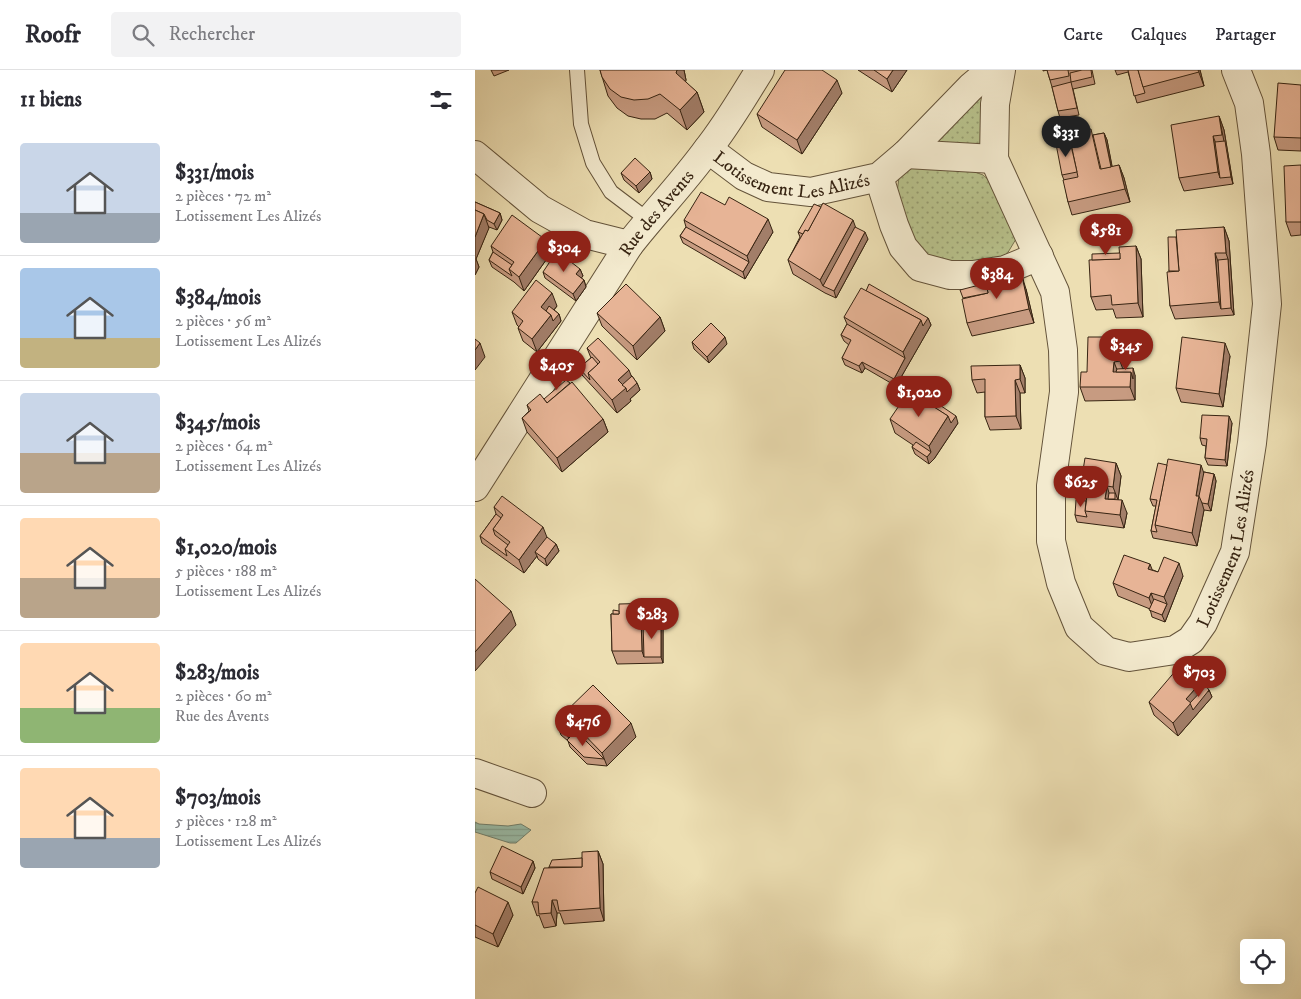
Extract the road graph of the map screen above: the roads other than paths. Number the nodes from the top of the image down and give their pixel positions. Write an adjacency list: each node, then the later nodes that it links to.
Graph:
1 (577, 70): 11 (lane)
2 (761, 70): 6 (street, Rue des Avents)
3 (991, 70): 7 (street, Lotissement Les Alizés)
4 (1001, 70): 9 (street, Lotissement Les Alizés)
5 (1236, 70): 13 (street, Lotissement Les Alizés)
6 (708, 149): 10 (street, Lotissement Les Alizés); 11 (street, Rue des Avents)
7 (906, 154): 9 (street); 10 (street, Lotissement Les Alizés)
8 (475, 155): 12 (street)
9 (994, 159): 13 (street, Lotissement Les Alizés)
10 (879, 178): 13 (street, Lotissement Les Alizés)
11 (648, 220): 12 (street, Rue des Avents)
12 (629, 246): 14 (street, Rue des Avents)
13 (1039, 256)
14 (475, 487)
15 (475, 772): 16 (street)
16 (532, 793)

